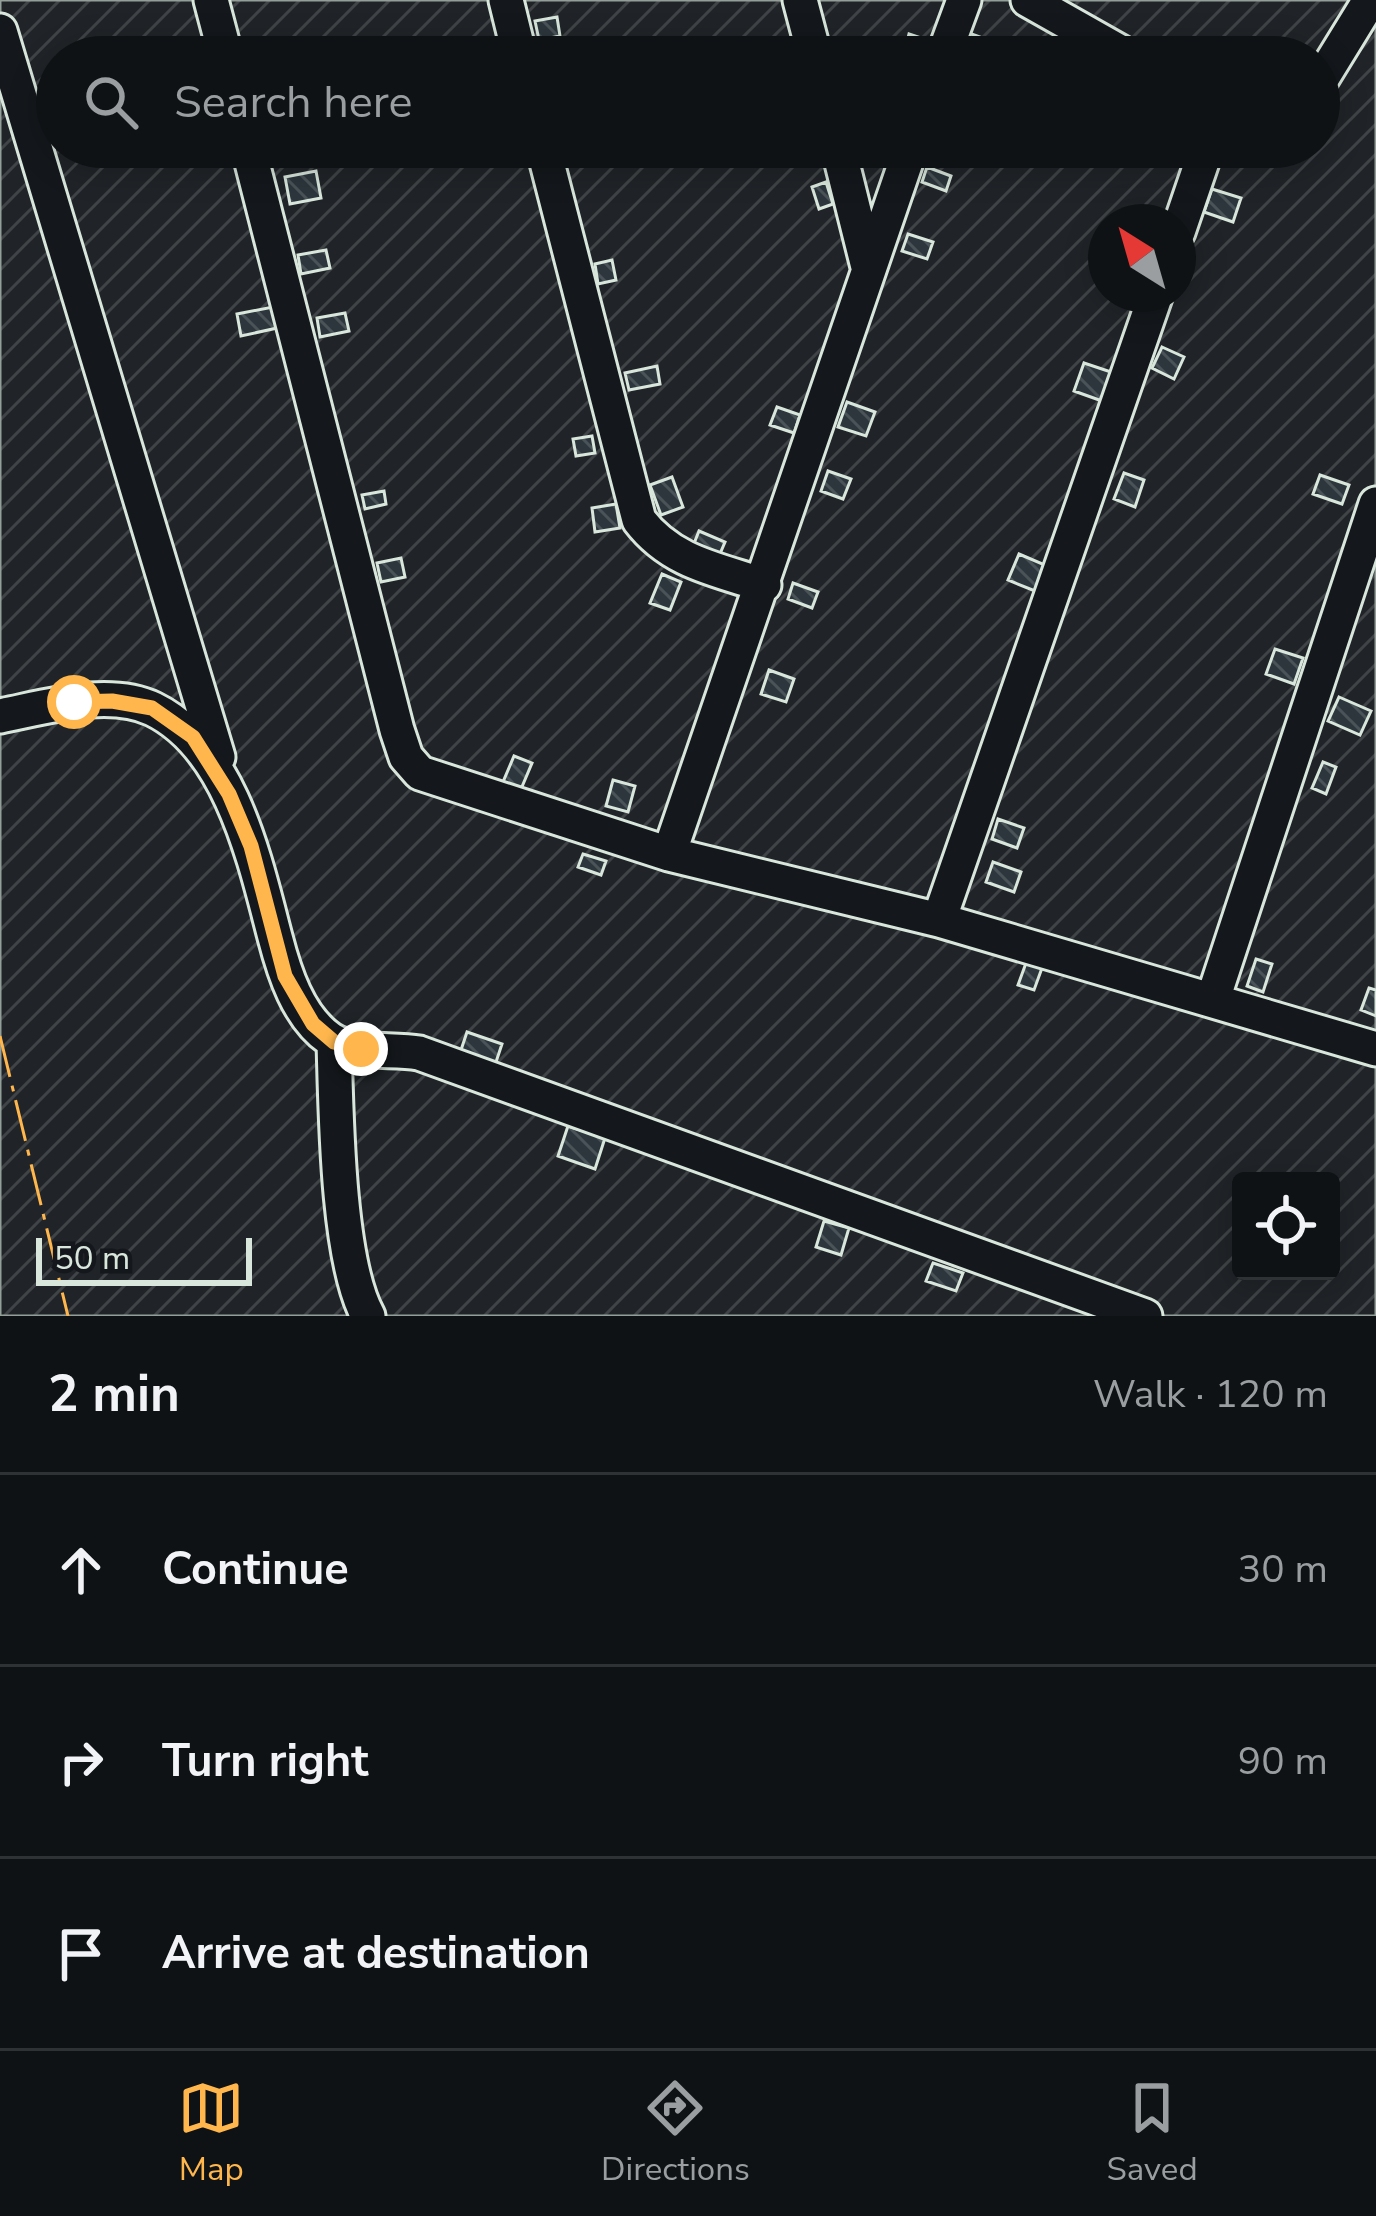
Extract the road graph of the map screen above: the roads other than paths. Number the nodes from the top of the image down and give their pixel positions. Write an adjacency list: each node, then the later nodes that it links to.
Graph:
1 (211, 0): 8 (street)
2 (506, 0): 9 (street)
3 (800, 0): 10 (street)
4 (964, 0): 11 (street)
5 (1370, 0): 13 (street)
6 (1047, 4): 12 (street)
7 (0, 31): 14 (street)
8 (220, 36)
9 (515, 36)
10 (809, 36)
11 (951, 36)
12 (1097, 36)
13 (1340, 49)
14 (36, 151)
15 (41, 168): 27 (street)
16 (253, 168): 28 (street)
17 (548, 168): 25 (street)
18 (843, 168): 22 (street)
19 (903, 168): 22 (street)
20 (1201, 168): 21 (street)
21 (1188, 204)
22 (868, 267): 25 (street)
23 (1150, 312): 29 (street)
24 (1376, 504): 30 (street)
25 (764, 585): 28 (street)
26 (0, 716): 27 (street)
27 (229, 794): 31 (street)
28 (669, 854): 29 (street)
29 (939, 920): 30 (street)
30 (1214, 999): 32 (street)
31 (334, 1042): 33 (street); 34 (street)
32 (1376, 1049)
33 (367, 1316)
34 (1144, 1316)

